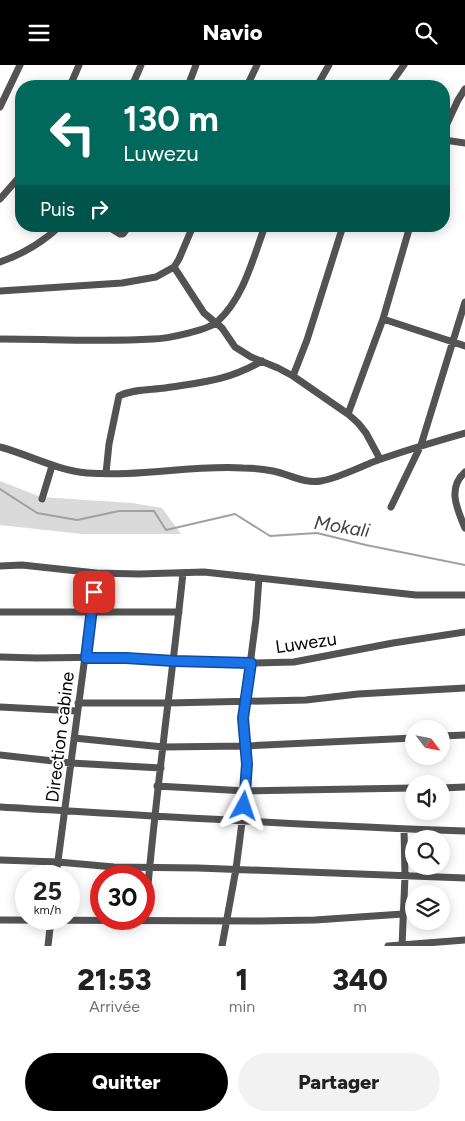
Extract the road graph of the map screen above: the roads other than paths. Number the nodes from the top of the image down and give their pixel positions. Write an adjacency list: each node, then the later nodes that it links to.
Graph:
1 (20, 65): 15 (street)
2 (79, 65): 8 (street)
3 (142, 65): 9 (street)
4 (196, 65): 10 (street)
5 (257, 65): 11 (street)
6 (329, 65): 12 (street)
7 (404, 65): 13 (street)
8 (73, 80)
9 (135, 80)
10 (190, 80)
11 (250, 80)
12 (320, 80)
13 (393, 80)
14 (465, 89): 16 (street)
15 (0, 107)
16 (450, 117)
17 (450, 141): 18 (street)
18 (465, 143)
19 (15, 182): 20 (street)
20 (0, 199)
21 (54, 232): 26 (street)
22 (191, 232): 27 (street)
23 (263, 232): 31 (street)
24 (341, 232): 36 (street)
25 (408, 232): 30 (street)
26 (0, 262)
27 (174, 267): 28 (street); 31 (street)
28 (0, 291)
29 (465, 302): 33 (street)
30 (383, 319): 33 (street); 37 (street)
31 (217, 323): 32 (street); 35 (street)
32 (0, 339)
33 (453, 342): 34 (street); 39 (street)
34 (465, 346)
35 (262, 361): 36 (street); 44 (street)
36 (293, 376): 37 (street)
37 (348, 414): 41 (street)
38 (465, 433): 39 (street)
39 (421, 445): 41 (street); 46 (street)
40 (0, 447): 42 (street)
41 (380, 459): 44 (street)
42 (52, 466): 44 (street); 45 (street)
43 (465, 472): 47 (street)
44 (106, 473)
45 (42, 499)
46 (391, 507)
47 (465, 527)
48 (0, 566): 49 (street)
49 (96, 573): 50 (street); 54 (street, Direction cabine)
50 (184, 573): 51 (street); 55 (street)
51 (259, 578): 52 (street); 60 (street)
52 (465, 595)
53 (0, 612): 54 (street)
54 (92, 612): 55 (street); 58 (street, Direction cabine)
55 (179, 612): 59 (street)
56 (465, 632): 60 (street, Luwezu)
57 (0, 657): 58 (street, Luwezu)
58 (86, 658): 59 (street, Luwezu); 63 (street, Direction cabine)
59 (174, 661): 60 (street, Luwezu); 64 (street)
60 (251, 663): 62 (street)
61 (465, 688): 62 (street)
62 (246, 700): 64 (street); 71 (street)
63 (78, 703): 64 (street); 66 (street, Direction cabine)
64 (168, 703): 72 (street)
65 (0, 707): 66 (street)
66 (77, 711): 69 (street, Direction cabine)
67 (465, 735): 68 (street)
68 (450, 736)
69 (74, 738): 72 (street); 74 (street, Direction cabine)
70 (405, 738): 71 (street)
71 (245, 746): 72 (street); 80 (street)
72 (163, 747): 75 (street)
73 (0, 755): 74 (street)
74 (71, 763): 75 (street); 82 (street, Direction cabine)
75 (161, 768): 76 (street)
76 (157, 786): 80 (street); 83 (street)
77 (465, 787): 79 (street)
78 (405, 788): 80 (street)
79 (450, 788)
80 (246, 791): 84 (street)
81 (0, 807): 82 (street)
82 (65, 811): 83 (street); 88 (street, Direction cabine)
83 (154, 815): 84 (street); 91 (street)
84 (242, 822): 85 (street); 93 (street)
85 (404, 829): 86 (street); 94 (street)
86 (465, 831)
87 (0, 860): 88 (street)
88 (58, 862): 89 (street, Direction cabine); 90 (street)
89 (58, 865)
90 (92, 865)
91 (149, 865)
92 (155, 867): 93 (street)
93 (236, 869): 94 (street); 100 (street)
94 (405, 876): 95 (street); 96 (street)
95 (465, 878)
96 (403, 914): 100 (street); 103 (street)
97 (0, 920): 98 (street)
98 (15, 920)
99 (155, 920): 100 (street)
100 (226, 920): 105 (street)
101 (50, 930): 104 (street)
102 (465, 940): 103 (street)
103 (402, 945): 106 (street)
104 (48, 946)
105 (222, 946)
106 (388, 946)

